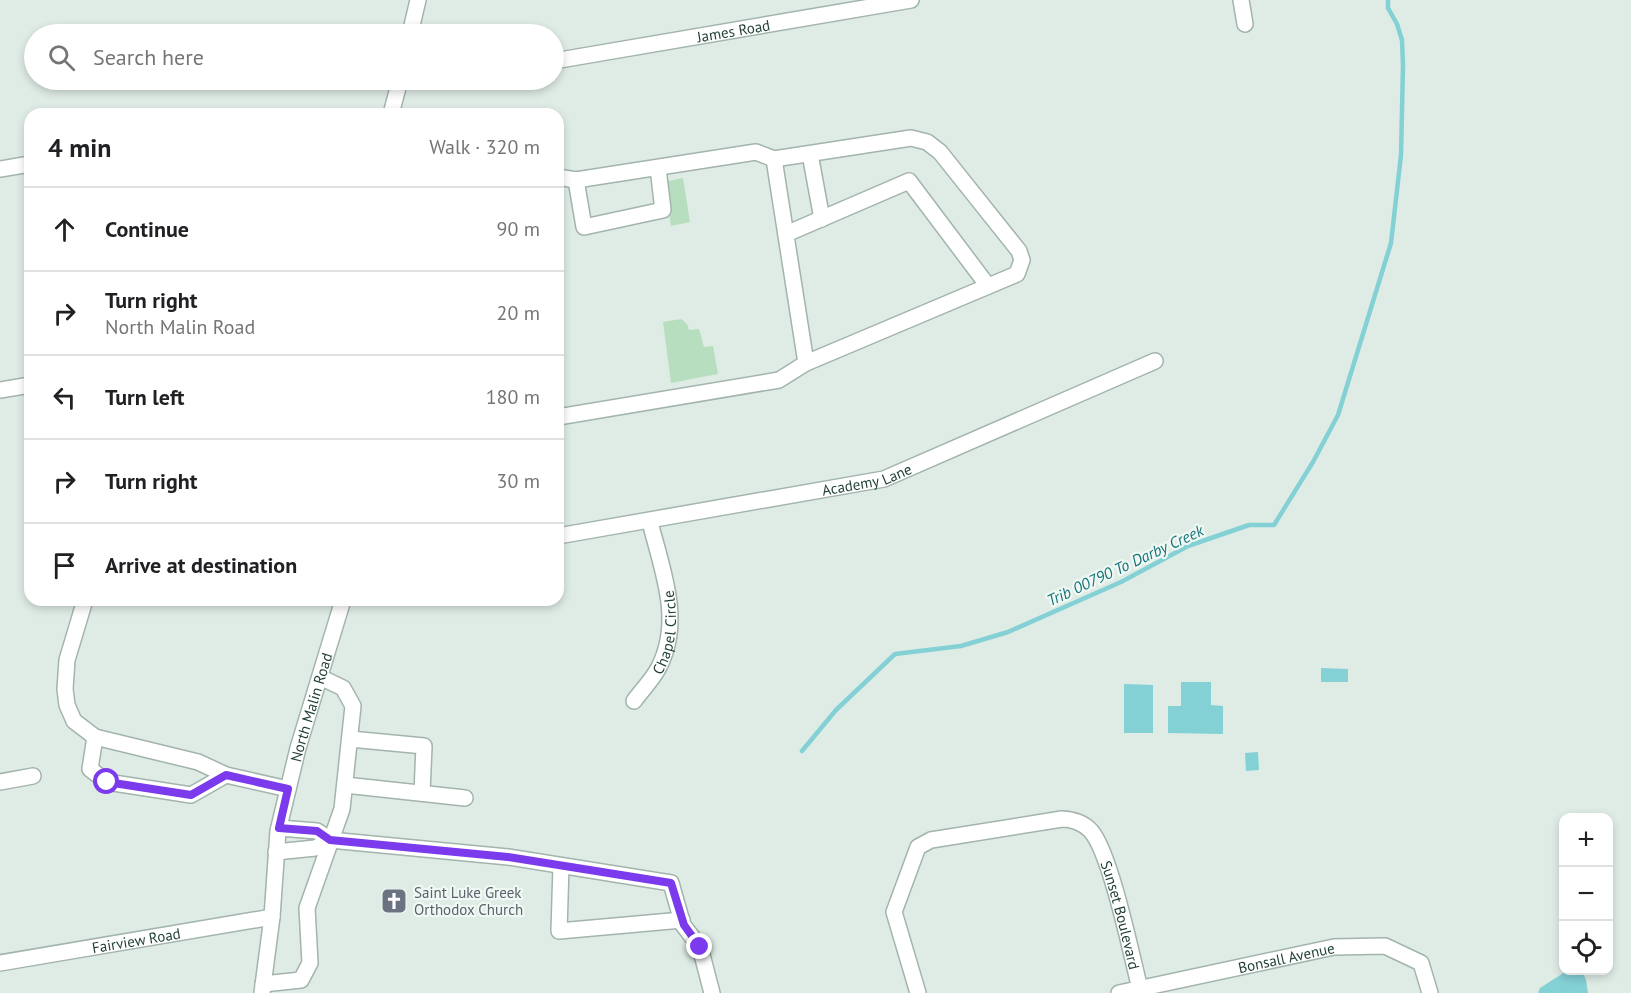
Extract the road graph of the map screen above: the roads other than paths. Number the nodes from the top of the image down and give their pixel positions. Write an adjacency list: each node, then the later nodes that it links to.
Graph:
1 (418, 0): 5 (street)
2 (911, 0): 4 (street, James Road)
3 (1241, 0): 6 (street)
4 (886, 2): 7 (street, James Road)
5 (412, 24)
6 (1245, 24)
7 (564, 59)
8 (397, 90): 9 (street)
9 (393, 108)
10 (810, 154): 11 (street); 17 (street); 19 (street)
11 (774, 159): 13 (street); 18 (street)
12 (24, 165): 14 (street)
13 (658, 168): 16 (street); 16 (street)
14 (0, 169)
15 (564, 178): 16 (street)
16 (576, 180)
17 (822, 219): 18 (street); 19 (street)
18 (786, 234): 21 (street)
19 (988, 286): 21 (street)
20 (1155, 361): 25 (street, Academy Lane)
21 (806, 363): 24 (street)
22 (24, 386): 23 (street)
23 (0, 390)
24 (564, 416)
25 (650, 522): 26 (street, Academy Lane); 30 (street, Chapel Circle)
26 (564, 535)
27 (83, 606): 31 (street)
28 (341, 606): 29 (street, North Malin Road)
29 (320, 677): 32 (street); 37 (street, North Malin Road)
30 (634, 701)
31 (95, 737): 33 (street); 33 (street)
32 (350, 739): 36 (street); 38 (street)
33 (226, 775): 37 (street)
34 (33, 776): 35 (street)
35 (0, 782)
36 (345, 785): 38 (street); 41 (street)
37 (288, 789): 40 (street, North Malin Road)
38 (422, 793): 39 (street)
39 (465, 798)
40 (279, 828): 41 (street); 42 (street, North Malin Road)
41 (330, 840): 42 (street); 43 (street); 47 (street)
42 (276, 852): 44 (street, North Malin Road)
43 (561, 866): 45 (street); 45 (street)
44 (272, 917): 46 (street, Fairview Road); 47 (street, North Malin Road)
45 (682, 920): 49 (street)
46 (0, 963)
47 (262, 989)
48 (1141, 991): 50 (street, Sunset Boulevard); 51 (street, Bonsall Avenue); 52 (street, Bonsall Avenue)
49 (712, 993)
50 (918, 993)
51 (1119, 993)
52 (1430, 993)

